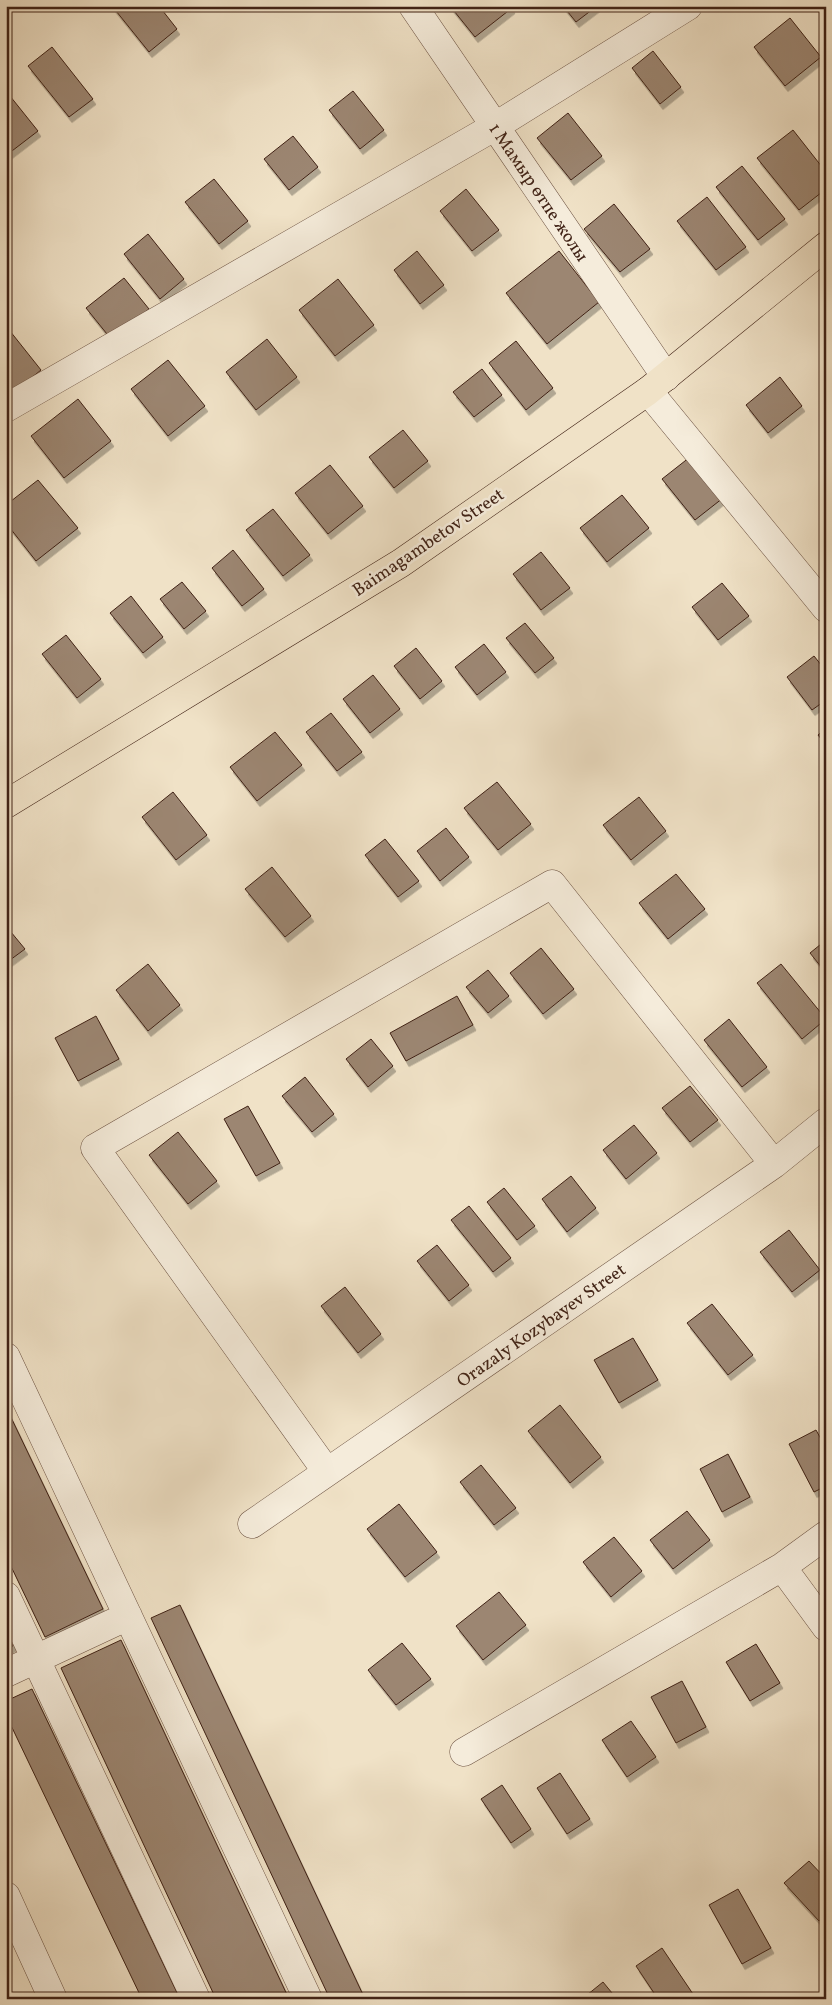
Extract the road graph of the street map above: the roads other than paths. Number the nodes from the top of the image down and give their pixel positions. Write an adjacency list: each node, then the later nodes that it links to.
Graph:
1 (413, 6): 3 (street, 1 Мамыр өтпе жолы)
2 (688, 6): 3 (street)
3 (494, 127): 5 (street, 1 Мамыр өтпе жолы); 6 (street)
4 (826, 246): 5 (main road, Baimagambetov Street)
5 (657, 384): 7 (street, 1 Мамыр өтпе жолы); 8 (main road, Baimagambetov Street)
6 (6, 408)
7 (826, 608)
8 (6, 804)
9 (826, 1122): 10 (street, Orazaly Kozybayev Street)
10 (774, 1164): 12 (street, Orazaly Kozybayev Street); 12 (street)
11 (6, 1357): 17 (street)
12 (327, 1472): 13 (street, Orazaly Kozybayev Street)
13 (252, 1524)
14 (826, 1535): 15 (street)
15 (782, 1567): 18 (street); 21 (street)
16 (6, 1596): 19 (street)
17 (128, 1616): 19 (street); 25 (street)
18 (826, 1627)
19 (36, 1659): 20 (street); 24 (street)
20 (6, 1673)
21 (464, 1752)
22 (6, 1896): 23 (street)
23 (54, 1999)
24 (196, 1999)
25 (308, 1999)

